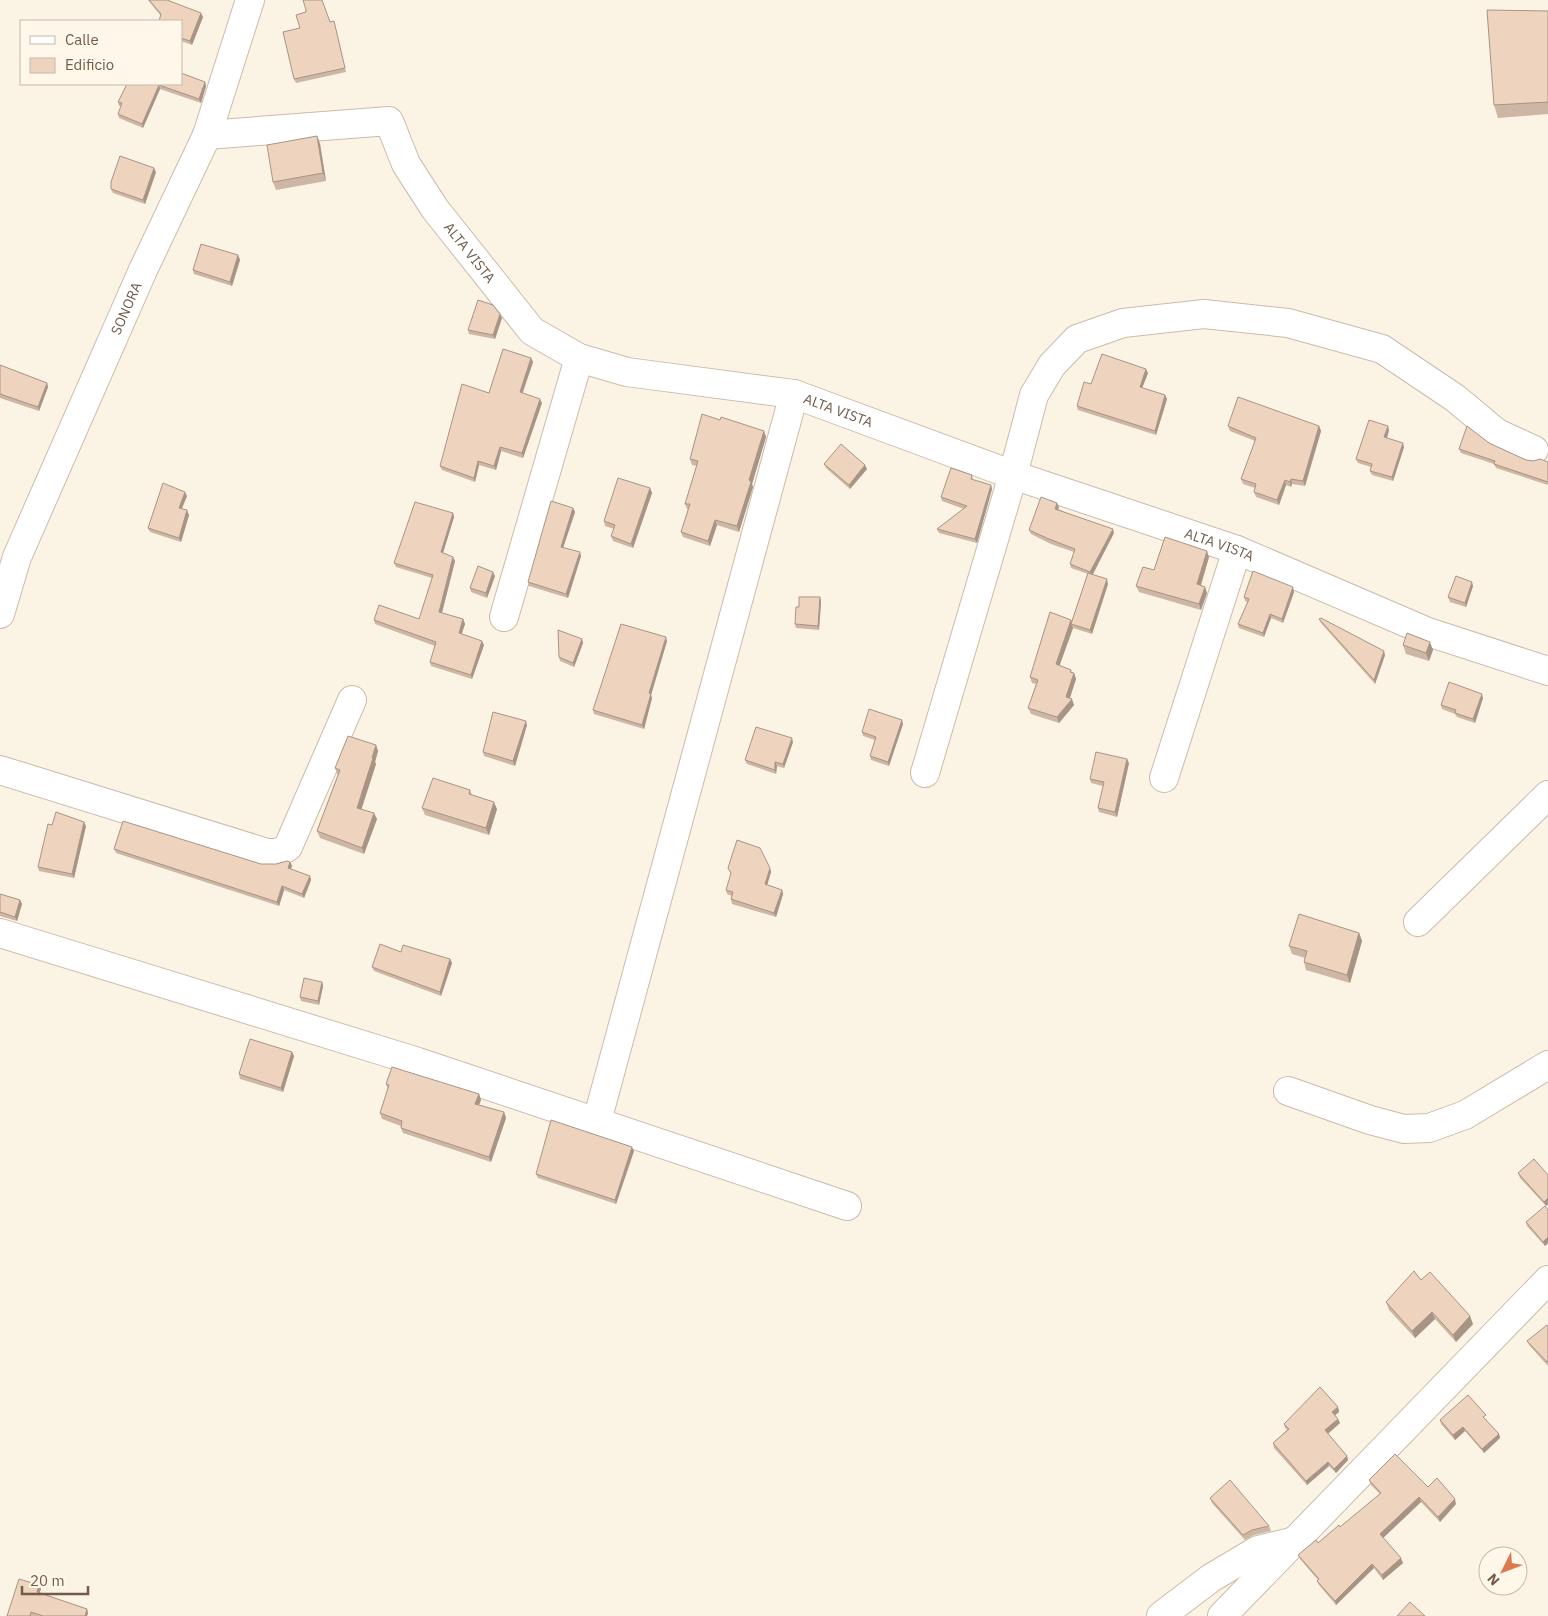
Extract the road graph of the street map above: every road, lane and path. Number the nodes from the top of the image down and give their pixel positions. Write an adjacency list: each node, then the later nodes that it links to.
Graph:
1 (250, 0): 2 (street, SONORA)
2 (207, 135): 3 (street, ALTA VISTA); 8 (street, SONORA)
3 (579, 358): 4 (street, ALTA VISTA); 10 (street)
4 (794, 394): 6 (street, ALTA VISTA); 21 (street)
5 (1534, 450): 6 (street)
6 (1013, 475): 7 (street, ALTA VISTA); 14 (street)
7 (1237, 550): 11 (street, ALTA VISTA); 15 (street)
8 (9, 551): 9 (street, SONORA)
9 (0, 614)
10 (504, 617)
11 (1548, 671)
12 (352, 700): 13 (street)
13 (0, 770)
14 (925, 773)
15 (1164, 778)
16 (1548, 795): 17 (street)
17 (1418, 922)
18 (0, 933): 21 (street)
19 (1548, 1065): 20 (street)
20 (1288, 1091)
21 (597, 1121): 22 (street)
22 (847, 1206)
23 (1548, 1280): 24 (street)
24 (1295, 1541): 25 (street); 26 (street)
25 (1161, 1616)
26 (1222, 1616)

